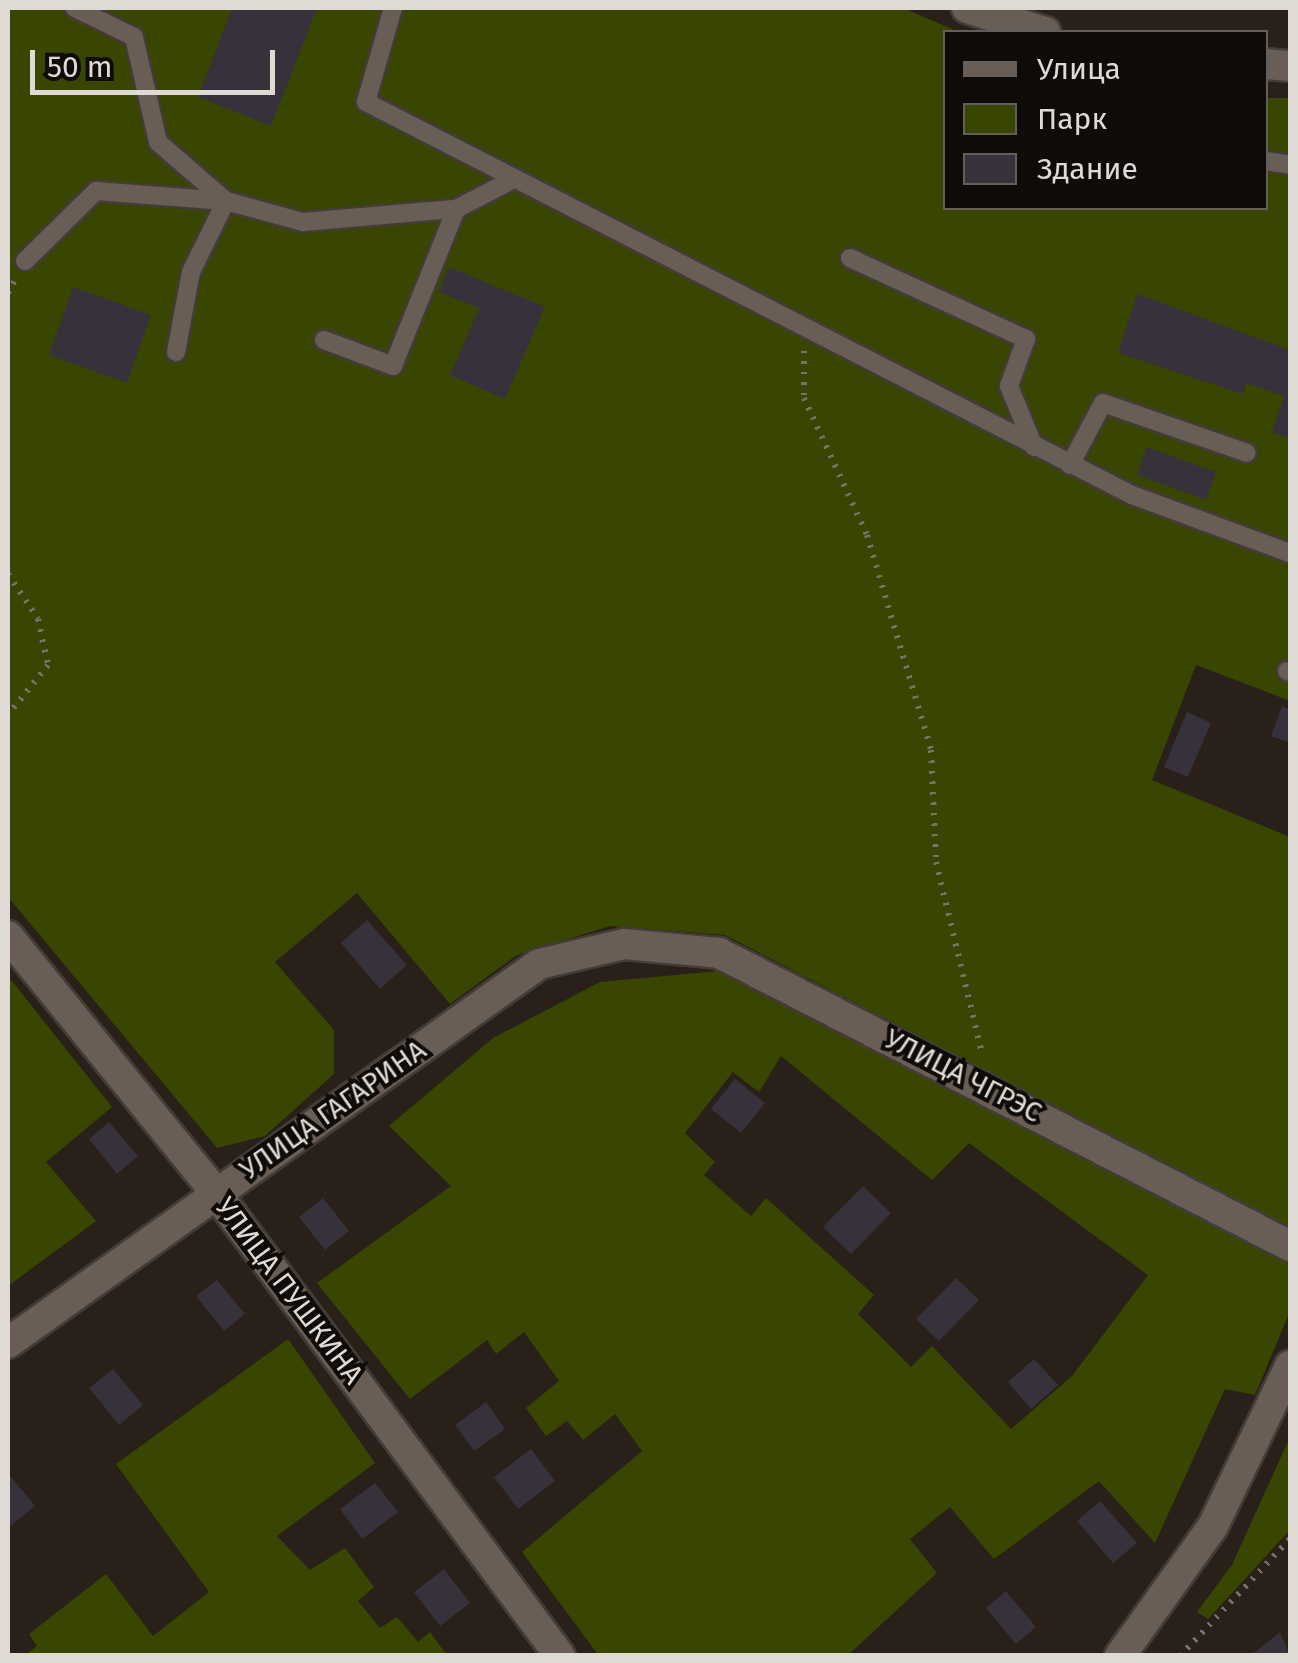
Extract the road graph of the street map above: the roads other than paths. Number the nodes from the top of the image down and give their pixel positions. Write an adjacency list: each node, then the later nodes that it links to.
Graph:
1 (76, 8): 6 (lane)
2 (393, 8): 5 (lane)
3 (967, 8): 4 (street)
4 (1038, 30)
5 (508, 182): 7 (lane); 12 (lane)
6 (226, 201): 7 (lane); 9 (lane); 11 (lane)
7 (456, 209): 10 (lane)
8 (850, 258): 12 (lane)
9 (26, 261)
10 (324, 340)
11 (176, 352)
12 (1034, 446): 14 (lane)
13 (1247, 453): 14 (lane)
14 (1070, 465): 15 (lane)
15 (1290, 553)
16 (8, 936): 18 (street, УЛИЦА ПУШКИНА)
17 (624, 944): 18 (street, УЛИЦА ГАГАРИНА); 19 (street, УЛИЦА ЧГРЭС)
18 (216, 1192): 20 (street, УЛИЦА ГАГАРИНА); 22 (street, УЛИЦА ПУШКИНА)
19 (1290, 1246)
20 (8, 1343)
21 (1290, 1366): 23 (street)
22 (560, 1656)
23 (1120, 1656)

